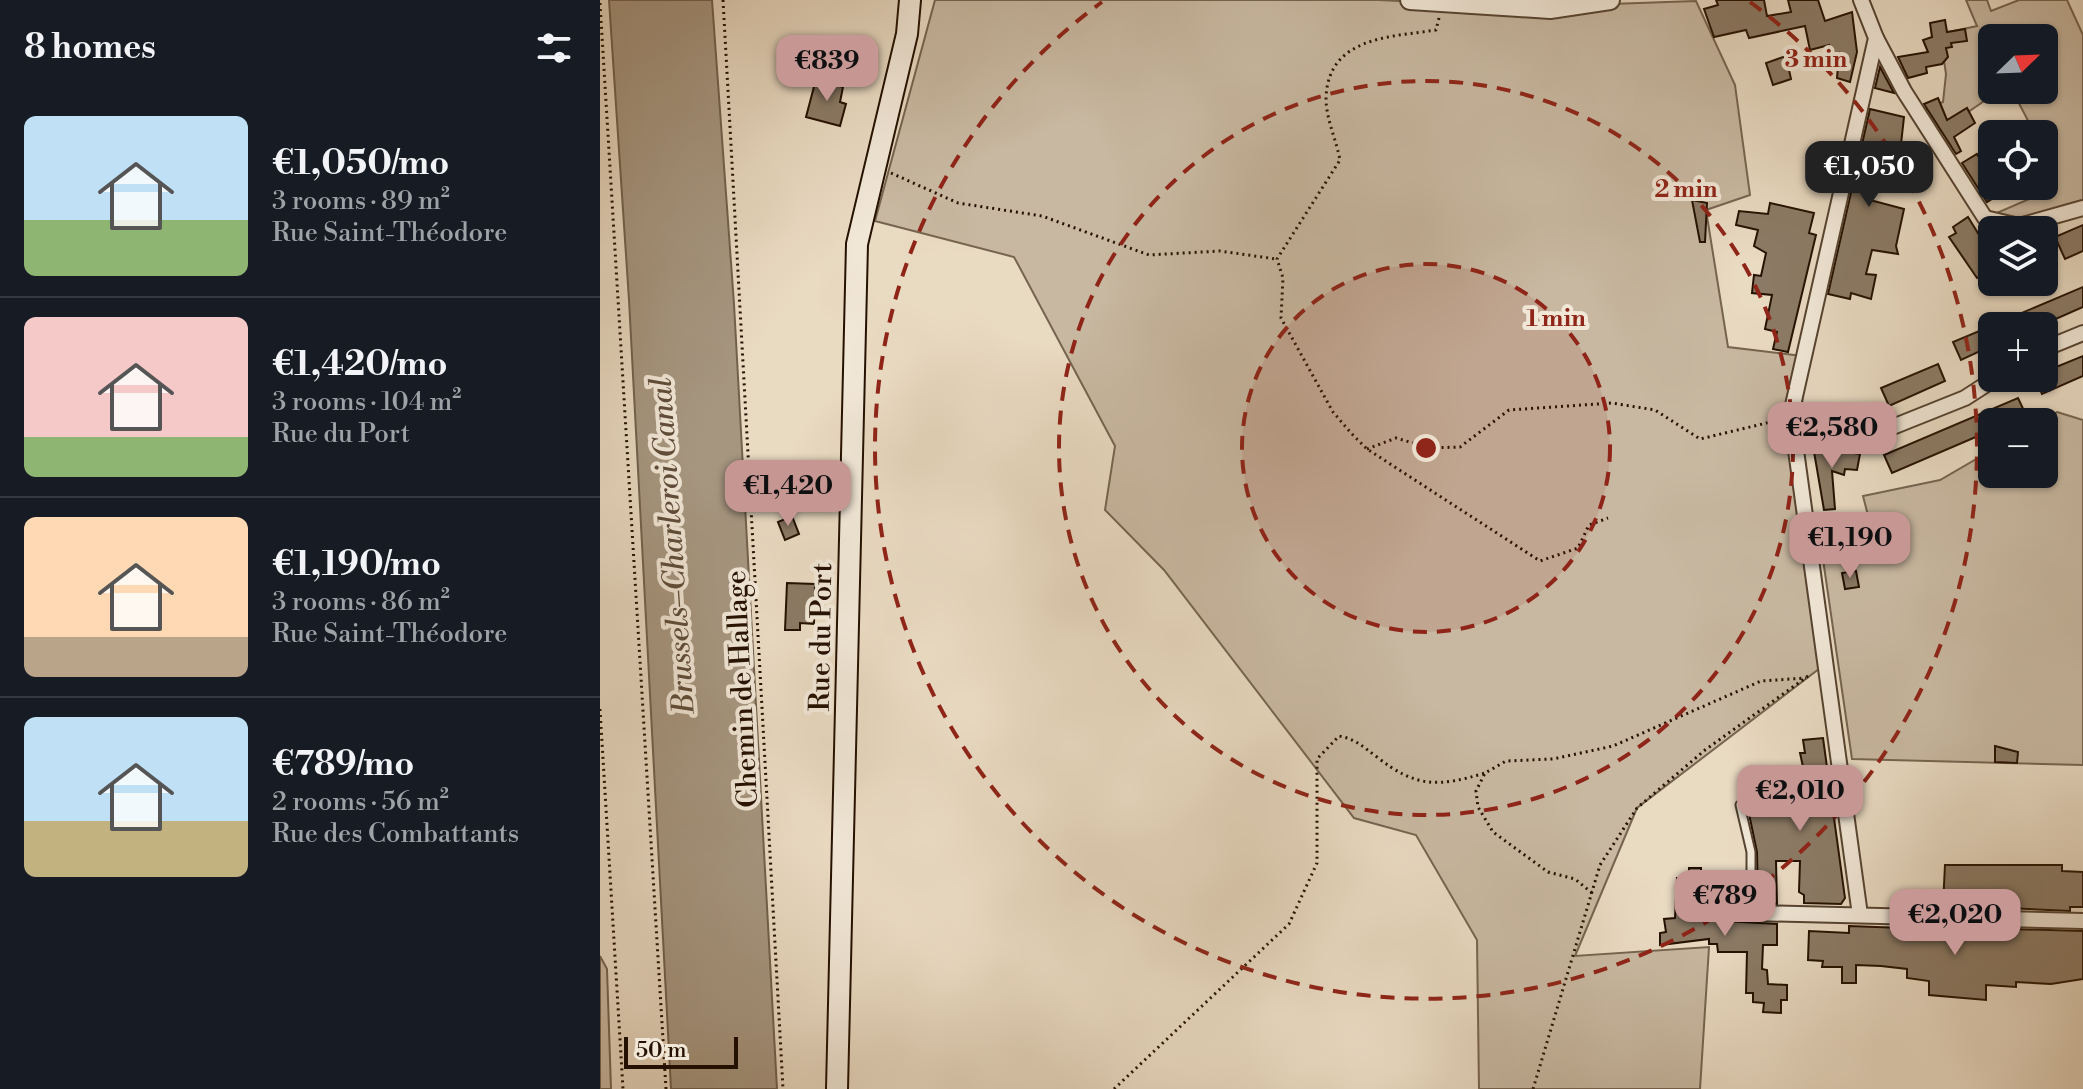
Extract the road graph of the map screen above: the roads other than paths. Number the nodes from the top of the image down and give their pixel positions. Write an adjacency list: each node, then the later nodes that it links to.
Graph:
1 (910, 0): 16 (main road, Rue du Port)
2 (1410, 0): 3 (street)
3 (1610, 0)
4 (1861, 0): 5 (street)
5 (1876, 38): 6 (street); 10 (street)
6 (2083, 208)
7 (2083, 333): 8 (street)
8 (2058, 343)
9 (1978, 390): 10 (street)
10 (1791, 419): 14 (street)
11 (1740, 805): 13 (lane)
12 (1713, 912): 13 (street)
13 (1751, 913): 14 (street)
14 (1860, 915): 15 (street)
15 (2083, 921)
16 (837, 1089)

